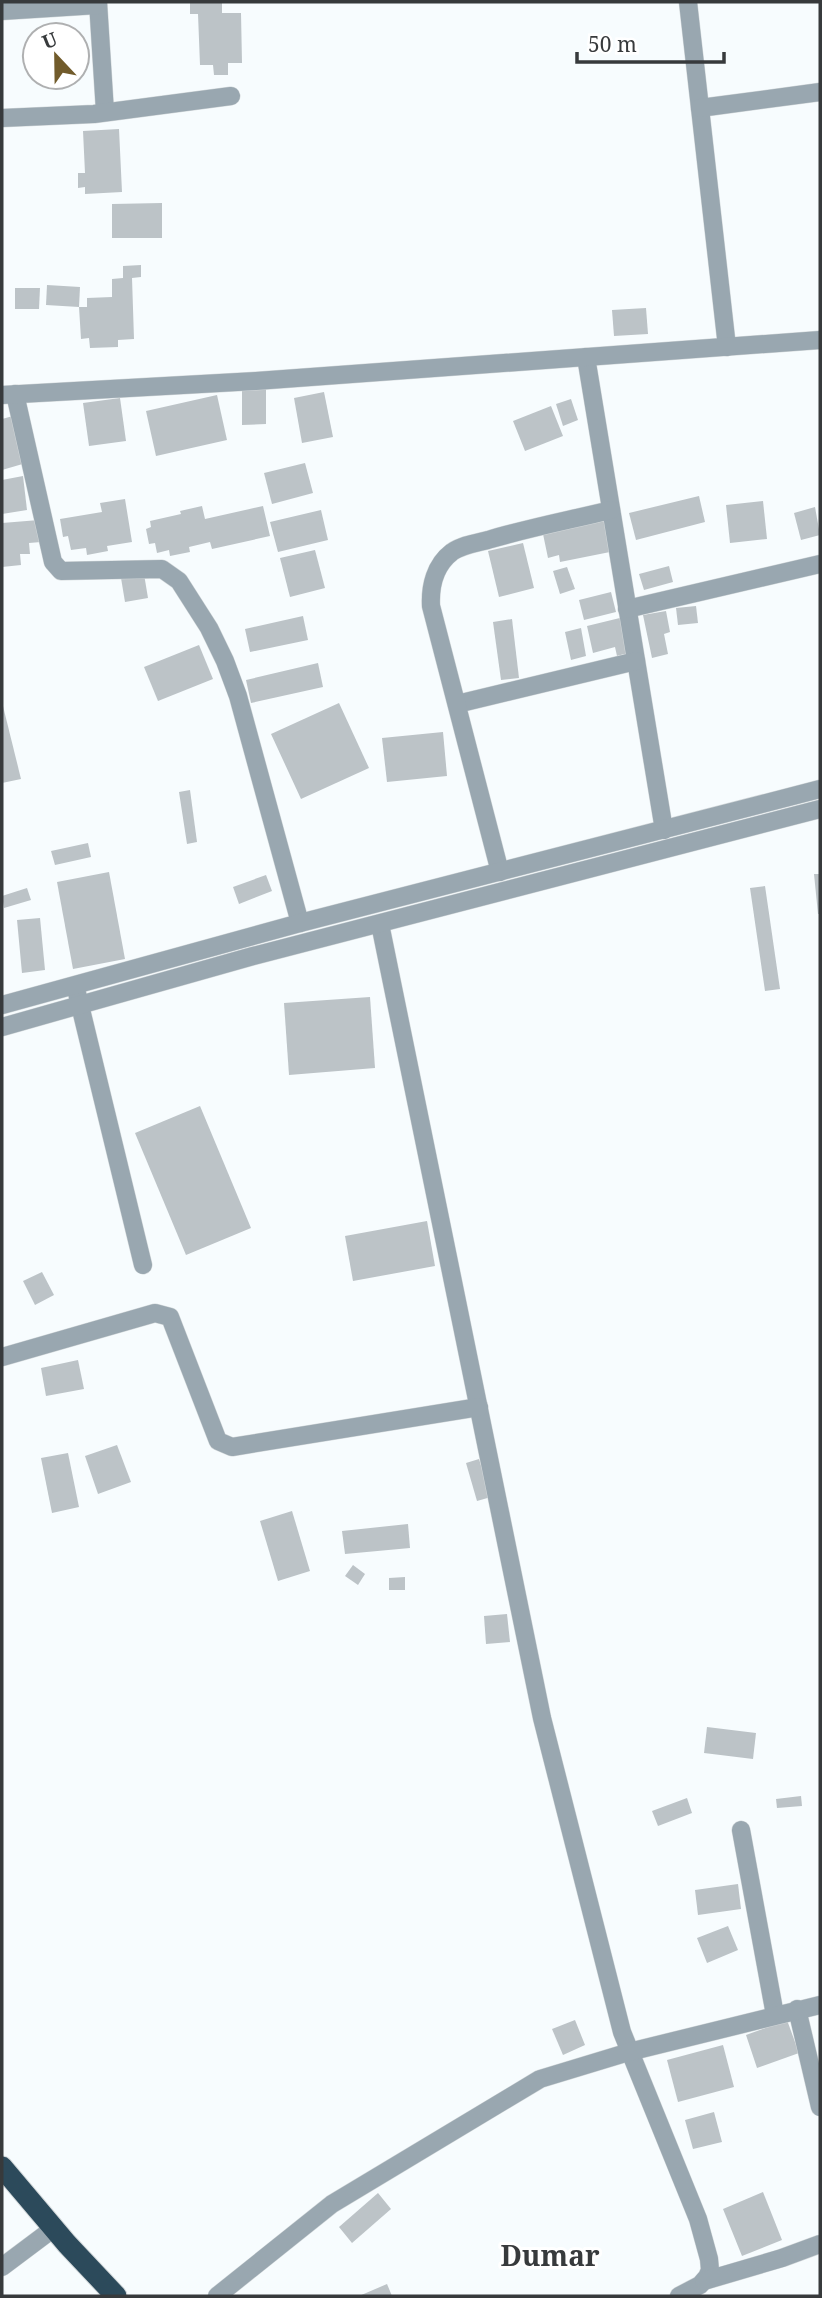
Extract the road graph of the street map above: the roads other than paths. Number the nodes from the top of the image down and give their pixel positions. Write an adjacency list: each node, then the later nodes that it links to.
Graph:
1 (688, 2): 6 (street)
2 (98, 4): 3 (street); 7 (street)
3 (2, 12)
4 (820, 92): 6 (street)
5 (231, 96): 7 (street)
6 (700, 108): 10 (street)
7 (105, 112): 8 (street)
8 (2, 118)
9 (820, 340): 10 (street)
10 (727, 347): 11 (street)
11 (586, 357): 12 (street); 13 (street)
12 (9, 394): 22 (street)
13 (611, 510): 15 (street); 17 (street)
14 (820, 564): 15 (street)
15 (628, 610): 16 (street)
16 (636, 662): 17 (street); 20 (street)
17 (457, 704): 21 (street)
18 (820, 789): 20 (street)
19 (820, 809): 23 (street)
20 (664, 830): 21 (street)
21 (500, 872): 22 (street)
22 (300, 923): 24 (street)
23 (380, 923): 25 (street); 30 (street)
24 (74, 985): 25 (street); 26 (street)
25 (80, 1004): 27 (street); 28 (street)
26 (2, 1005)
27 (2, 1027)
28 (143, 1265)
29 (2, 1357): 30 (street)
30 (479, 1407): 35 (street)
31 (741, 1830): 34 (street)
32 (820, 2005): 33 (street)
33 (797, 2009): 34 (street); 36 (street)
34 (775, 2015): 35 (street)
35 (629, 2052): 41 (street); 43 (street)
36 (820, 2107)
37 (2, 2166): 38 (highway)
38 (54, 2228): 40 (street); 42 (highway)
39 (820, 2244): 41 (street)
40 (2, 2267)
41 (704, 2281): 44 (street)
42 (116, 2296)
43 (217, 2296)
44 (679, 2296)

